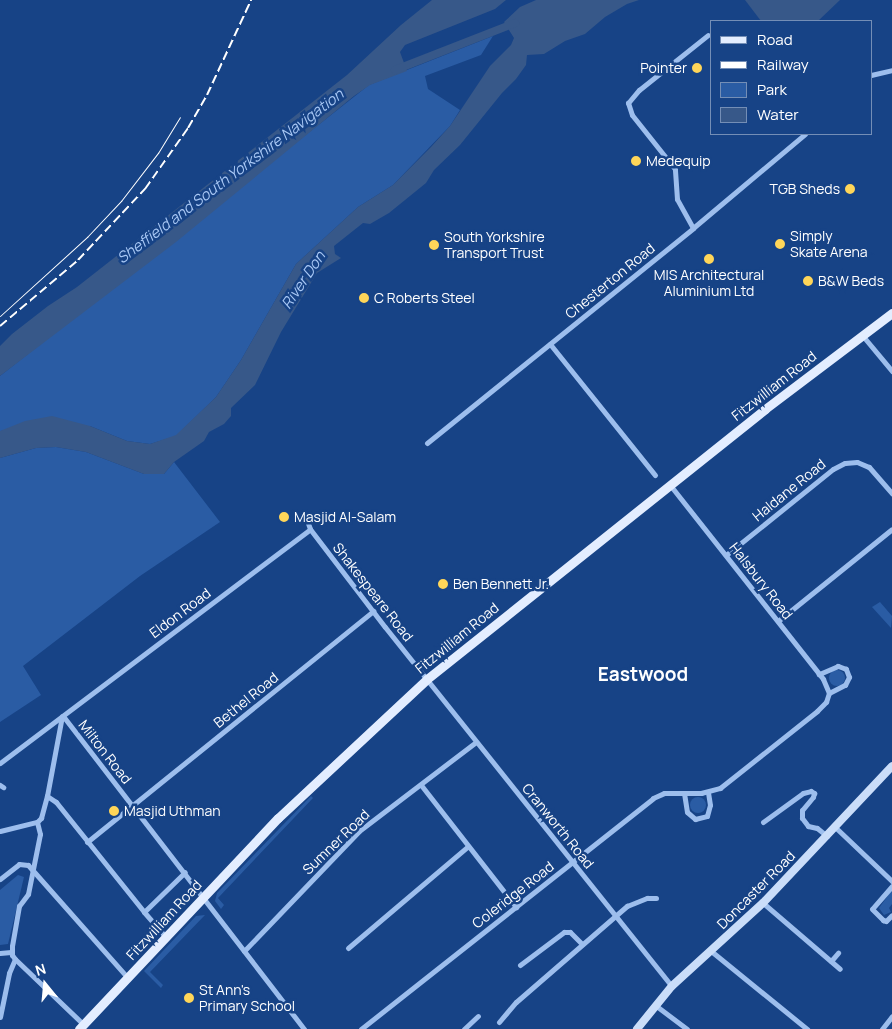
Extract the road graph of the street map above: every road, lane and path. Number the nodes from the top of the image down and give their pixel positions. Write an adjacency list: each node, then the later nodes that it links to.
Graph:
1 (708, 35): 5 (street)
2 (892, 70): 3 (street)
3 (872, 75)
4 (803, 135): 5 (street, Chesterton Road)
5 (693, 228): 8 (street, Chesterton Road)
6 (892, 313): 7 (main road, Fitzwilliam Road)
7 (861, 335): 9 (street); 12 (main road, Fitzwilliam Road)
8 (550, 344): 10 (street, Chesterton Road); 11 (street)
9 (892, 371)
10 (427, 443)
11 (655, 476)
12 (670, 485): 17 (street, Halsbury Road); 21 (main road, Fitzwilliam Road)
13 (892, 493): 17 (street, Haldane Road)
14 (305, 515): 15 (street, Shakespeare Road)
15 (310, 529): 18 (street, Shakespeare Road); 23 (street, Eldon Road)
16 (892, 529): 19 (street)
17 (726, 555): 19 (street, Halsbury Road)
18 (373, 611): 21 (street, Shakespeare Road); 31 (street, Bethel Road)
19 (778, 621): 20 (street, Halsbury Road)
20 (819, 674): 22 (street, Halsbury Road); 22 (street, Coleridge Road)
21 (427, 679): 24 (street, Cranworth Road); 45 (main road, Fitzwilliam Road)
22 (829, 693): 28 (street, Coleridge Road)
23 (63, 716): 25 (street, Eldon Road); 30 (street); 31 (street, Milton Road)
24 (476, 742): 27 (street, Sumner Road); 39 (street, Cranworth Road)
25 (0, 763)
26 (892, 766): 34 (street, Doncaster Road)
27 (421, 785): 38 (street); 55 (street, Sumner Road)
28 (708, 792): 29 (street, Coleridge Road); 29 (street)
29 (684, 793): 39 (street, Coleridge Road)
30 (47, 796): 32 (street); 37 (street)
31 (133, 805): 37 (street, Bethel Road); 41 (street, Milton Road)
32 (37, 822): 35 (street); 40 (street)
33 (763, 822): 36 (street)
34 (835, 827): 36 (street, Doncaster Road); 43 (street)
35 (0, 831)
36 (827, 836): 47 (street, Doncaster Road)
37 (87, 842): 49 (street)
38 (467, 847): 48 (street); 54 (street)
39 (573, 863): 48 (street, Coleridge Road); 51 (street, Cranworth Road)
40 (32, 868): 42 (street); 57 (street); 64 (street)
41 (185, 872): 45 (street, Milton Road); 49 (street)
42 (0, 879)
43 (892, 881)
44 (892, 886): 50 (street)
45 (203, 897): 52 (main road, Fitzwilliam Road); 55 (street, Milton Road)
46 (656, 898): 51 (street)
47 (764, 903): 56 (street, Doncaster Road); 61 (street)
48 (516, 907): 73 (street, Coleridge Road)
49 (144, 912): 52 (street)
50 (892, 915)
51 (615, 917): 53 (street); 65 (street, Cranworth Road)
52 (166, 937): 64 (main road, Fitzwilliam Road)
53 (582, 944): 62 (street); 70 (street)
54 (348, 948)
55 (244, 951): 72 (street, Milton Road)
56 (711, 951): 65 (street, Doncaster Road); 77 (street)
57 (11, 952): 58 (street); 60 (street)
58 (0, 953)
59 (838, 953): 61 (street)
60 (15, 959): 69 (street); 71 (street)
61 (831, 961): 63 (street)
62 (520, 965)
63 (840, 969)
64 (128, 978): 71 (main road, Fitzwilliam Road)
65 (672, 986): 66 (street, Doncaster Road)
66 (655, 1005): 75 (street, Doncaster Road); 76 (street)
67 (478, 1016): 74 (street)
68 (892, 1016): 78 (street)
69 (0, 1017)
70 (499, 1022)
71 (81, 1027)
72 (304, 1029)
73 (361, 1029)
74 (464, 1029)
75 (637, 1029)
76 (687, 1029)
77 (807, 1029)
78 (882, 1029)

